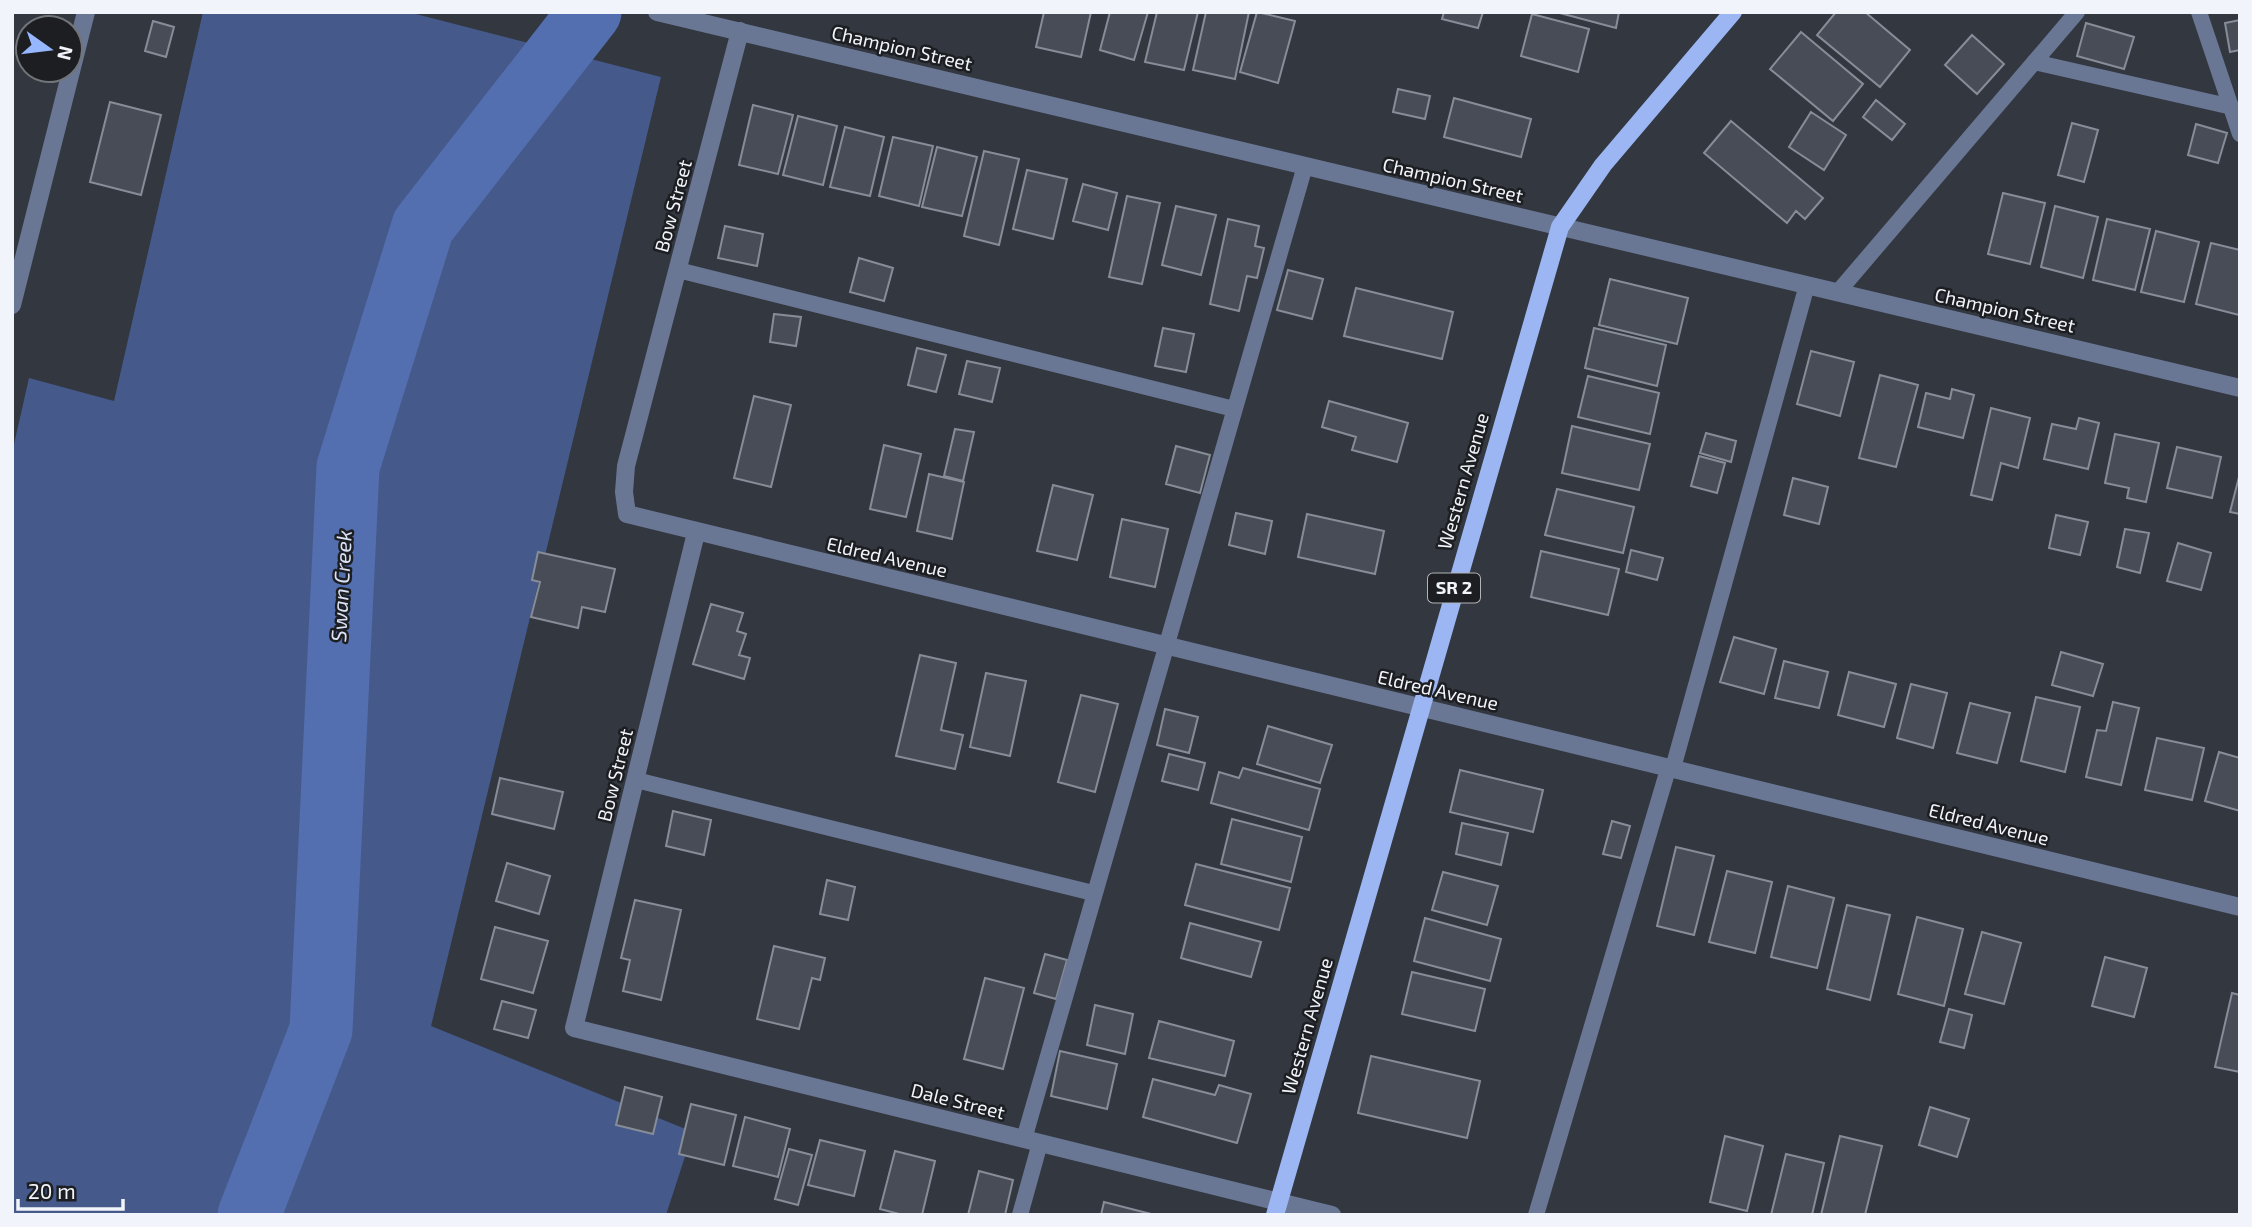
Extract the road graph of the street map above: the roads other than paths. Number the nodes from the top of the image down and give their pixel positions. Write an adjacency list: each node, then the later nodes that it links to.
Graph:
1 (86, 12): 15 (street)
2 (657, 12): 6 (street, Champion Street)
3 (1733, 12): 11 (main road, Western Avenue / SR 2)
4 (2077, 12): 7 (lane)
5 (2200, 12): 8 (lane)
6 (740, 31): 10 (street, Champion Street); 12 (street, Bow Street)
7 (2034, 62): 8 (lane); 14 (lane)
8 (2232, 107): 9 (lane)
9 (2240, 134)
10 (1305, 166): 11 (street, Champion Street); 17 (lane)
11 (1560, 227): 13 (street, Champion Street); 21 (main road, Western Avenue / SR 2)
12 (678, 270): 17 (lane); 18 (street, Bow Street)
13 (1807, 285): 14 (street, Champion Street); 22 (lane)
14 (1838, 292): 16 (street, Champion Street)
15 (12, 305)
16 (2240, 388)
17 (1234, 409): 20 (lane)
18 (627, 514): 19 (street, Eldred Avenue)
19 (696, 533): 20 (street, Eldred Avenue); 23 (street, Bow Street)
20 (1164, 645): 21 (street, Eldred Avenue); 24 (lane)
21 (1419, 707): 22 (street, Eldred Avenue); 28 (main road, Western Avenue / SR 2)
22 (1671, 767): 25 (street, Eldred Avenue); 31 (lane)
23 (636, 780): 24 (lane); 26 (street, Bow Street)
24 (1093, 893): 27 (lane)
25 (2240, 907)
26 (574, 1028): 27 (street, Dale Street)
27 (1032, 1141): 28 (street, Dale Street); 29 (lane)
28 (1277, 1208): 30 (street, Dale Street)
29 (1020, 1215)
30 (1332, 1215)
31 (1536, 1215)

